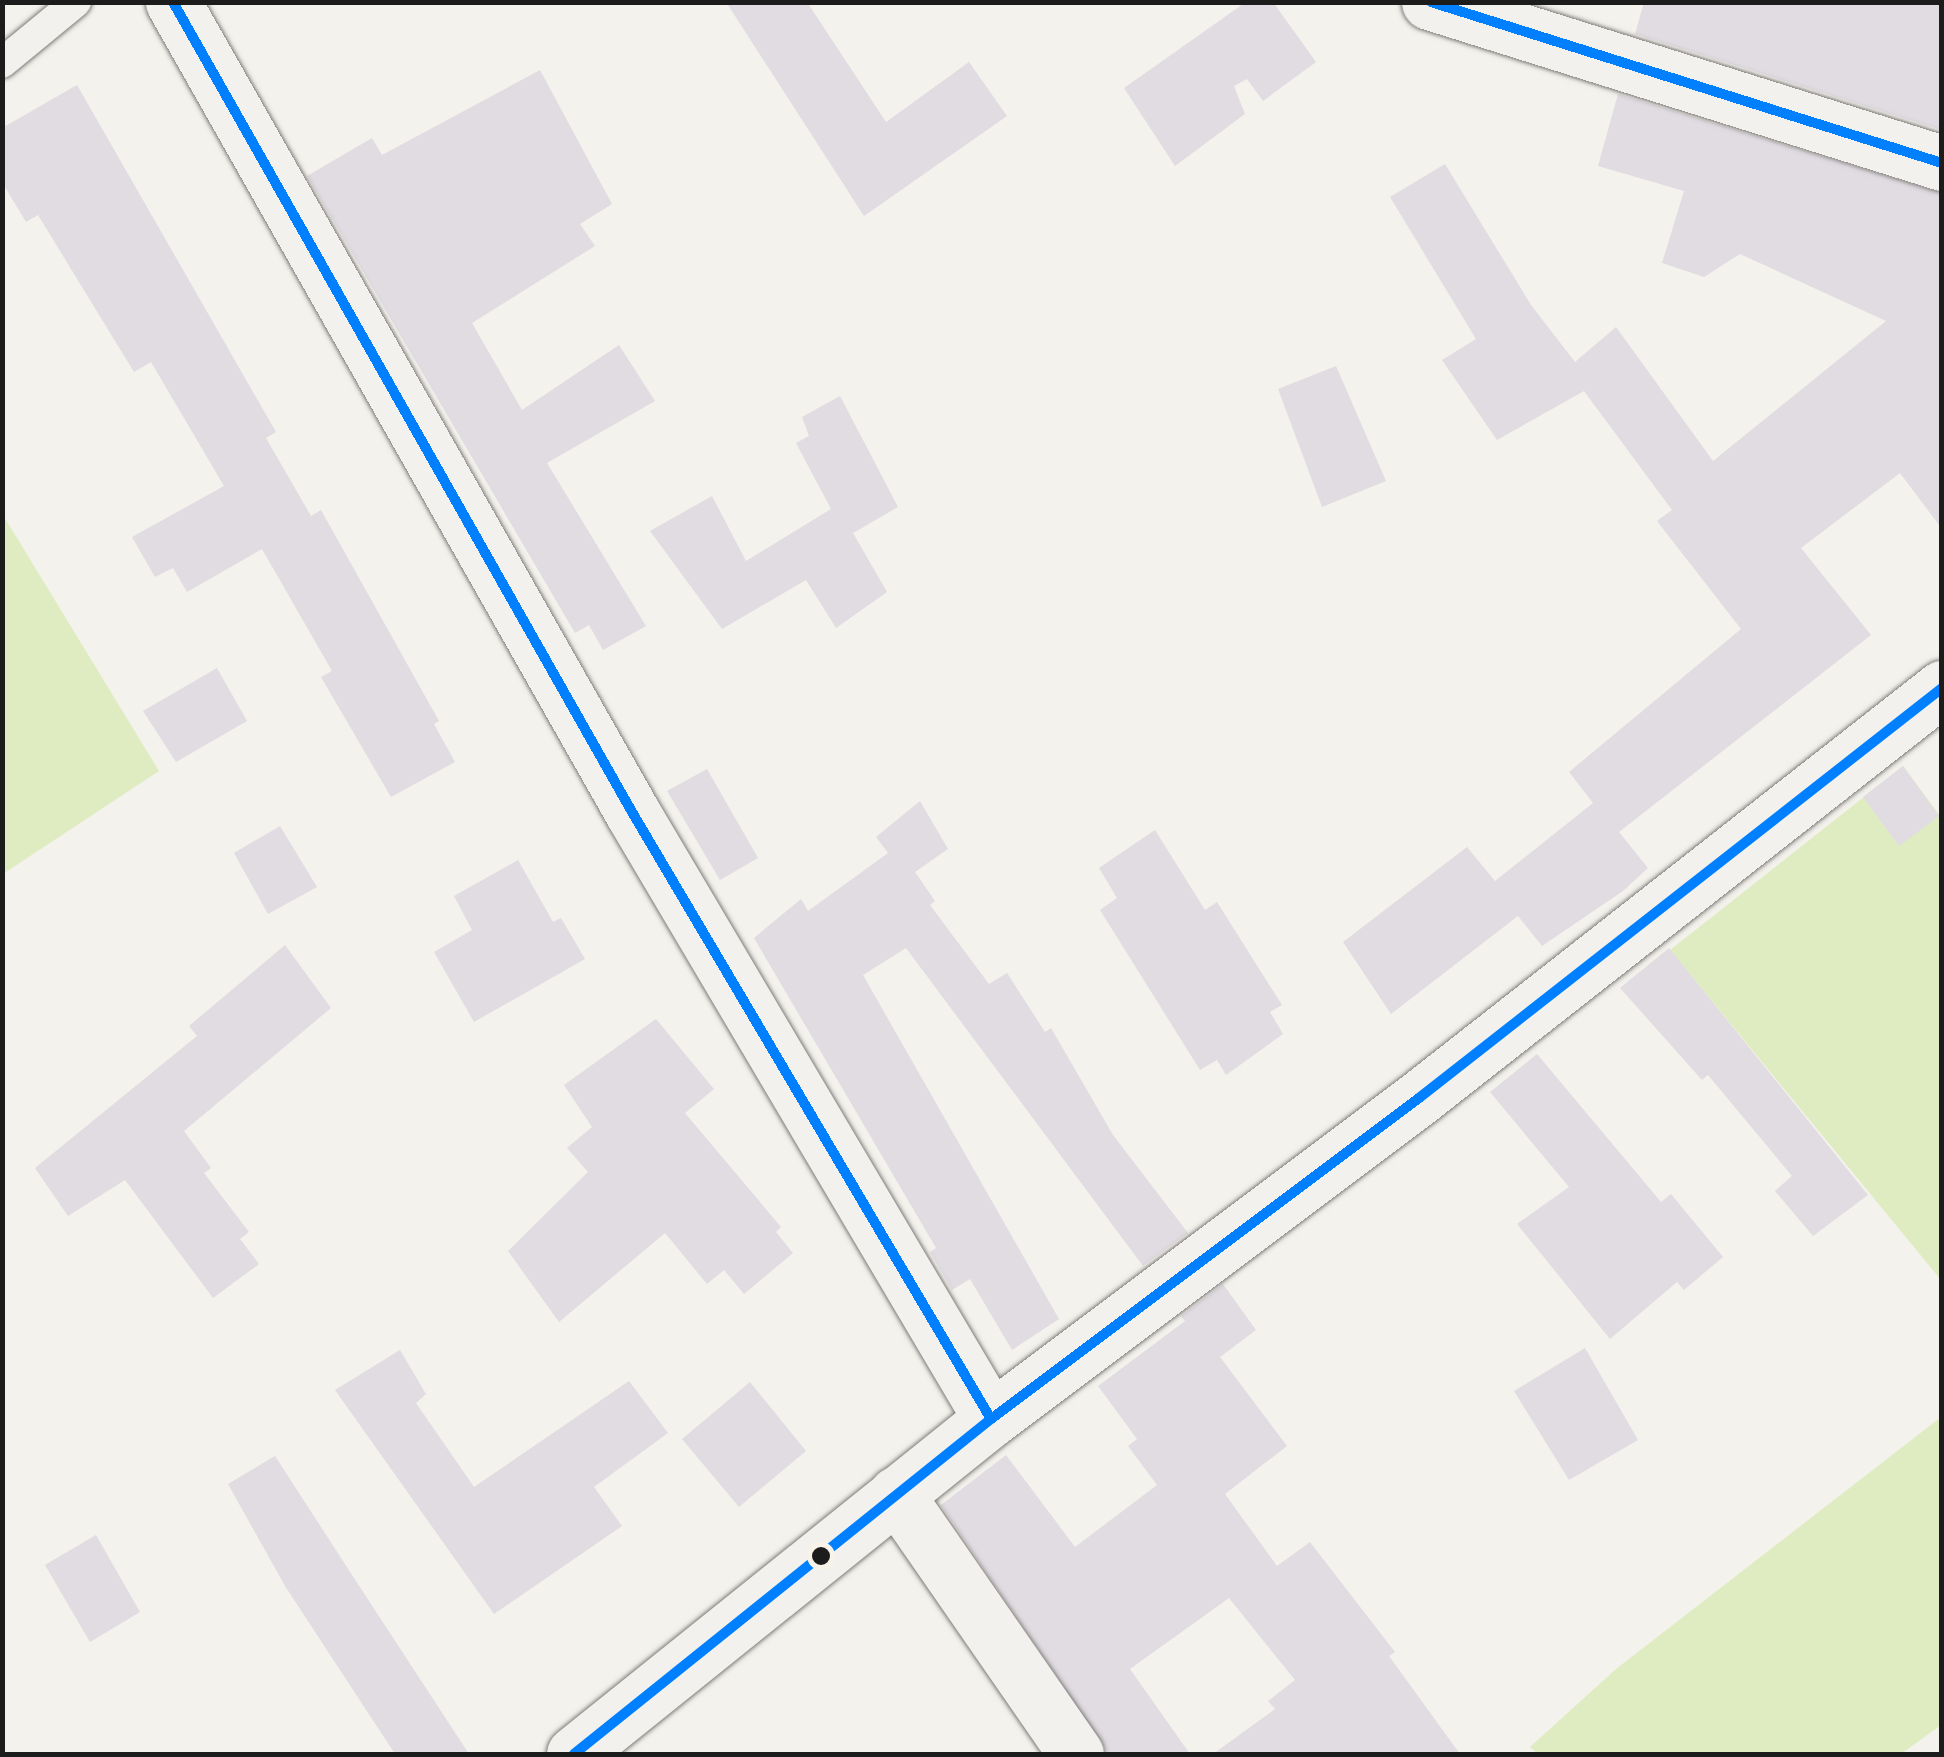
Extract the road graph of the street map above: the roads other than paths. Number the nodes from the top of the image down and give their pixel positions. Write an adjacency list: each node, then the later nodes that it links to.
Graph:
1 (76, 2): 4 (lane)
2 (173, 2): 7 (street)
3 (1430, 2): 5 (street)
4 (2, 63)
5 (1942, 163)
6 (1942, 688): 7 (street)
7 (991, 1419): 8 (street)
8 (896, 1494): 9 (street); 10 (street)
9 (574, 1754)
10 (1076, 1754)

